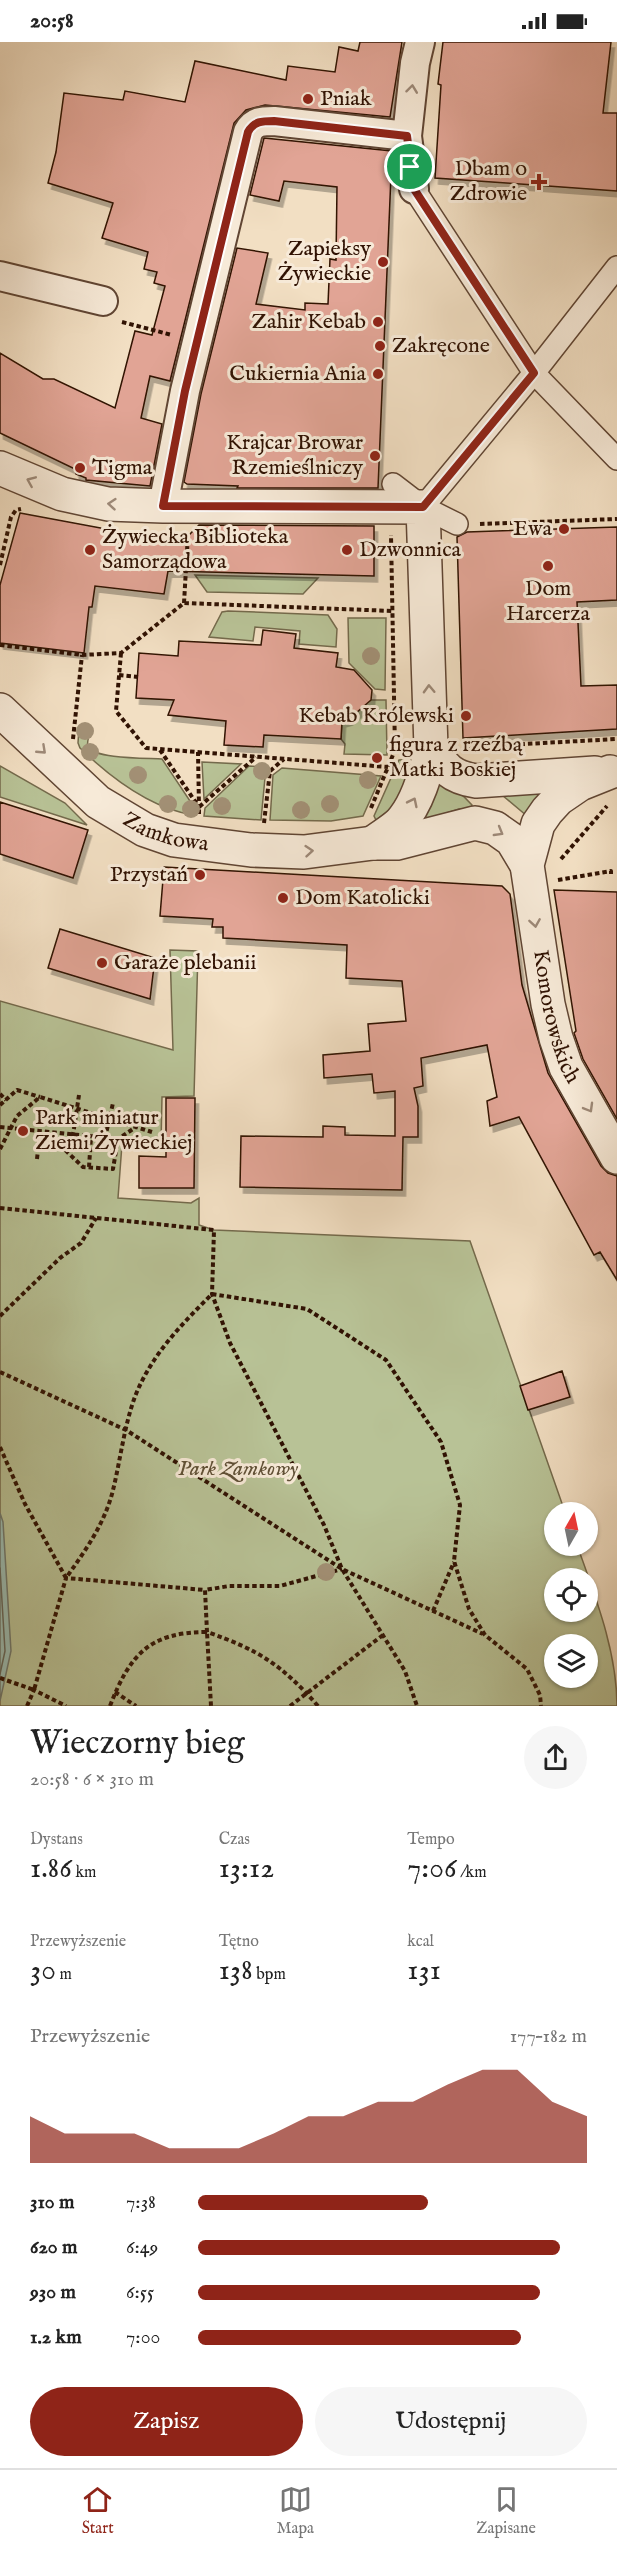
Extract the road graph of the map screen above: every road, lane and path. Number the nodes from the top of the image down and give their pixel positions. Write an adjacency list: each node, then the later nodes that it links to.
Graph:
1 (420, 42): 2 (street, one-way to 1)
2 (407, 136): 3 (street); 7 (street)
3 (414, 189): 8 (street)
4 (617, 267): 8 (street)
5 (0, 276): 6 (street)
6 (107, 310): 7 (path)
7 (198, 342): 12 (street)
8 (534, 373): 9 (street); 13 (street)
9 (617, 459)
10 (0, 468): 12 (street, one-way to 10)
11 (393, 484): 13 (street)
12 (163, 506): 13 (street)
13 (423, 507): 15 (street); 29 (street, Zamkowa, one-way to 13)
14 (617, 519): 15 (path)
15 (457, 524)
16 (189, 526): 18 (path)
17 (391, 545): 19 (path)
18 (184, 603): 19 (path); 21 (path)
19 (393, 611): 34 (path)
20 (0, 645): 22 (path)
21 (121, 653): 22 (path); 23 (path)
22 (82, 655): 27 (path)
23 (119, 675): 24 (path); 30 (path)
24 (138, 677)
25 (0, 710): 41 (street, Zamkowa, one-way to 41)
26 (617, 739): 28 (path)
27 (73, 743)
28 (463, 747)
29 (431, 748): 35 (street); 41 (street, Zamkowa, one-way to 29)
30 (160, 749): 31 (path); 36 (path)
31 (198, 752): 32 (path); 36 (path)
32 (256, 757): 33 (path); 36 (path)
33 (285, 759): 34 (path); 40 (path)
34 (388, 767): 37 (path)
35 (613, 782): 42 (path); 42 (street)
36 (199, 807)
37 (370, 808)
38 (190, 817): 39 (path)
39 (198, 818)
40 (264, 823)
41 (373, 843): 42 (street, Zamkowa, one-way to 42)
42 (543, 871): 43 (path); 62 (street, Komorowskich, one-way to 62)
43 (611, 874)
44 (0, 1094): 47 (path)
45 (80, 1095): 50 (path)
46 (40, 1097): 47 (path); 50 (path); 54 (path)
47 (6, 1100): 49 (path)
48 (113, 1103): 51 (path)
49 (0, 1105)
50 (77, 1108): 51 (path); 57 (path)
51 (110, 1119): 53 (path); 59 (path)
52 (0, 1127): 54 (path)
53 (135, 1127): 56 (path); 60 (path)
54 (11, 1128): 55 (path); 61 (path)
55 (40, 1131): 57 (path); 63 (path)
56 (152, 1132)
57 (73, 1135): 58 (path); 64 (path)
58 (92, 1137): 59 (path); 64 (path)
59 (105, 1138): 60 (path)
60 (118, 1140): 64 (path)
61 (0, 1149)
62 (617, 1157)
63 (37, 1160)
64 (89, 1167)
65 (0, 1209): 66 (path)
66 (96, 1218): 67 (path); 68 (path)
67 (212, 1294): 70 (path); 72 (path); 73 (path)
68 (0, 1316)
69 (0, 1372): 70 (path)
70 (126, 1430): 73 (path); 74 (path)
71 (0, 1447): 74 (path)
72 (454, 1561): 76 (path); 79 (path)
73 (342, 1569): 75 (path); 76 (path); 78 (path)
74 (66, 1578): 75 (path); 81 (path)
75 (205, 1590): 77 (path)
76 (434, 1611): 79 (path)
77 (207, 1632): 82 (path); 83 (path); 88 (path)
78 (383, 1635): 83 (path); 91 (path)
79 (485, 1635): 92 (path)
80 (0, 1678): 81 (path)
81 (34, 1690): 84 (path); 85 (path)
82 (115, 1692): 86 (path); 87 (path)
83 (307, 1694): 89 (path); 90 (path)
84 (27, 1706)
85 (66, 1706)
86 (110, 1706)
87 (135, 1706)
88 (212, 1706)
89 (290, 1706)
90 (318, 1706)
91 (417, 1706)
92 (541, 1706)

